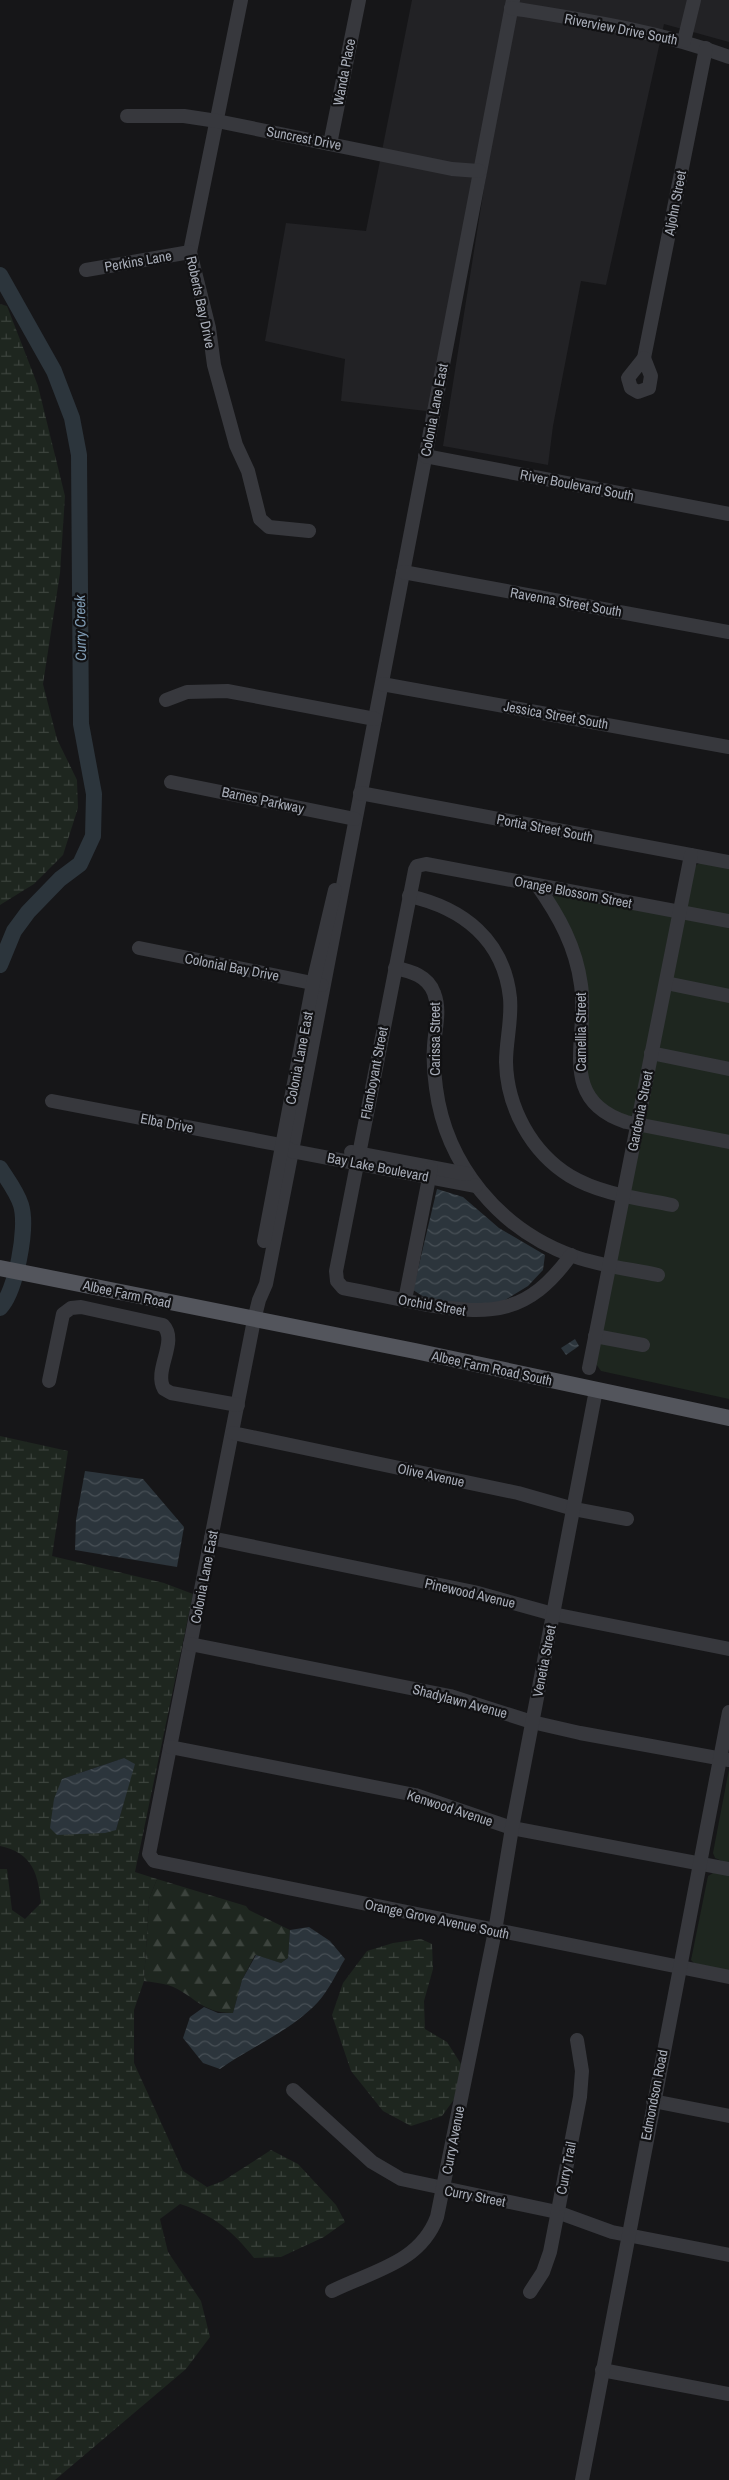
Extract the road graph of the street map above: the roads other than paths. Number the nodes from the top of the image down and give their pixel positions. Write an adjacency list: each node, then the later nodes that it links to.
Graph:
1 (241, 0): 9 (street, Roberts Bay Drive)
2 (359, 0): 10 (street, Wanda Place)
3 (694, 0): 5 (street)
4 (512, 4): 5 (street, Riverview Drive South); 11 (street, Colonia Lane East)
5 (684, 41): 6 (street, Riverview Drive South)
6 (706, 48): 7 (street, Riverview Drive South); 14 (street, Aljohn Street)
7 (729, 56)
8 (127, 116): 9 (street, Suncrest Drive)
9 (217, 121): 10 (street, Suncrest Drive); 12 (street, Roberts Bay Drive)
10 (330, 144): 11 (street, Suncrest Drive)
11 (479, 171): 15 (street, Colonia Lane East)
12 (190, 252): 13 (street, Perkins Lane); 17 (street, Roberts Bay Drive)
13 (86, 270)
14 (644, 358)
15 (425, 456): 16 (street, River Boulevard South); 18 (street, Colonia Lane East)
16 (729, 514)
17 (309, 531)
18 (403, 572): 19 (street, Ravenna Street South); 20 (street, Colonia Lane East)
19 (729, 632)
20 (382, 684): 22 (street, Colonia Lane East); 23 (street, Jessica Street South)
21 (166, 700): 22 (street)
22 (375, 719): 25 (street, Colonia Lane East)
23 (729, 747)
24 (171, 782): 26 (street, Barnes Parkway)
25 (360, 793): 26 (street, Colonia Lane East); 27 (street, Portia Street South)
26 (355, 819): 37 (street, Colonia Lane East)
27 (691, 855): 28 (street, Portia Street South); 32 (street, Gardenia Street)
28 (729, 862)
29 (417, 866): 30 (street, Orange Blossom Street); 31 (street, Flamboyant Street)
30 (537, 885): 32 (street, Orange Blossom Street); 42 (street, Camellia Street)
31 (408, 896): 35 (street, Flamboyant Street); 49 (street)
32 (679, 912): 33 (street, Orange Blossom Street); 36 (street, Gardenia Street)
33 (729, 922)
34 (139, 948): 37 (street, Colonial Bay Drive)
35 (395, 968): 45 (street, Flamboyant Street); 47 (street, Carissa Street)
36 (666, 983): 38 (street); 39 (street, Gardenia Street)
37 (319, 984): 44 (street, Colonia Lane East)
38 (729, 996)
39 (652, 1053): 40 (street); 42 (street, Gardenia Street)
40 (729, 1069)
41 (52, 1101): 44 (street, Elba Drive)
42 (637, 1124): 43 (street, Camellia Street); 49 (street, Gardenia Street)
43 (729, 1142)
44 (289, 1146): 45 (street, Elba Drive); 57 (street, Colonia Lane East)
45 (358, 1158): 46 (street, Elba Drive); 55 (street, Flamboyant Street)
46 (430, 1172): 47 (street); 48 (street, Bay Lake Boulevard); 56 (street)
47 (466, 1174): 48 (street, Carissa Street)
48 (476, 1186): 51 (street, Carissa Street)
49 (623, 1195): 50 (street); 52 (street, Gardenia Street)
50 (672, 1205)
51 (571, 1256): 52 (street, Carissa Street); 56 (street, Orchid Street)
52 (610, 1266): 54 (street, Carissa Street); 58 (street, Gardenia Street)
53 (0, 1269): 57 (main road, Albee Farm Road)
54 (658, 1274)
55 (337, 1281): 56 (street, Orchid Street)
56 (405, 1300)
57 (254, 1320): 62 (main road, Albee Farm Road South); 63 (street, Colonia Lane East)
58 (595, 1336): 59 (street); 60 (street, Gardenia Street)
59 (643, 1345)
60 (589, 1368)
61 (49, 1381): 63 (street)
62 (596, 1390): 64 (main road, Albee Farm Road South); 66 (street, Venetia Street)
63 (238, 1405): 65 (street, Colonia Lane East)
64 (729, 1418)
65 (233, 1433): 66 (street, Olive Avenue); 68 (street, Colonia Lane East)
66 (574, 1509): 67 (street, Olive Avenue); 69 (street, Venetia Street)
67 (627, 1519)
68 (211, 1538): 69 (street, Pinewood Avenue); 70 (street, Colonia Lane East)
69 (553, 1614): 71 (street, Pinewood Avenue); 73 (street, Venetia Street)
70 (190, 1644): 73 (street, Shadylawn Avenue); 74 (street, Colonia Lane East)
71 (729, 1649)
72 (729, 1712): 75 (street, Edmondson Road)
73 (532, 1722): 75 (street, Shadylawn Avenue); 76 (street, Venetia Street)
74 (170, 1747): 76 (street, Kenwood Avenue); 77 (street, Colonia Lane East)
75 (724, 1760): 78 (street, Edmondson Road)
76 (512, 1828): 78 (street, Kenwood Avenue); 80 (street, Venetia Street)
77 (149, 1854): 80 (street, Orange Grove Avenue South)
78 (699, 1864): 79 (street, Kenwood Avenue); 81 (street, Edmondson Road)
79 (729, 1869)
80 (495, 1932): 81 (street, Orange Grove Avenue South); 87 (street, Curry Avenue)
81 (678, 1968): 82 (street, Orange Grove Avenue South); 85 (street, Edmondson Road)
82 (729, 1978)
83 (577, 2040): 88 (street, Curry Trail)
84 (293, 2090): 87 (street, Curry Street)
85 (653, 2101): 86 (street); 89 (street, Edmondson Road)
86 (729, 2116)
87 (443, 2190): 88 (street, Curry Street); 91 (street, Curry Avenue)
88 (558, 2212): 89 (street, Curry Street); 92 (street, Curry Trail)
89 (627, 2235): 90 (street, Curry Street); 93 (street, Edmondson Road)
90 (729, 2255)
91 (332, 2291)
92 (530, 2292)
93 (602, 2370): 94 (street); 95 (street, Edmondson Road)
94 (729, 2394)
95 (582, 2480)

